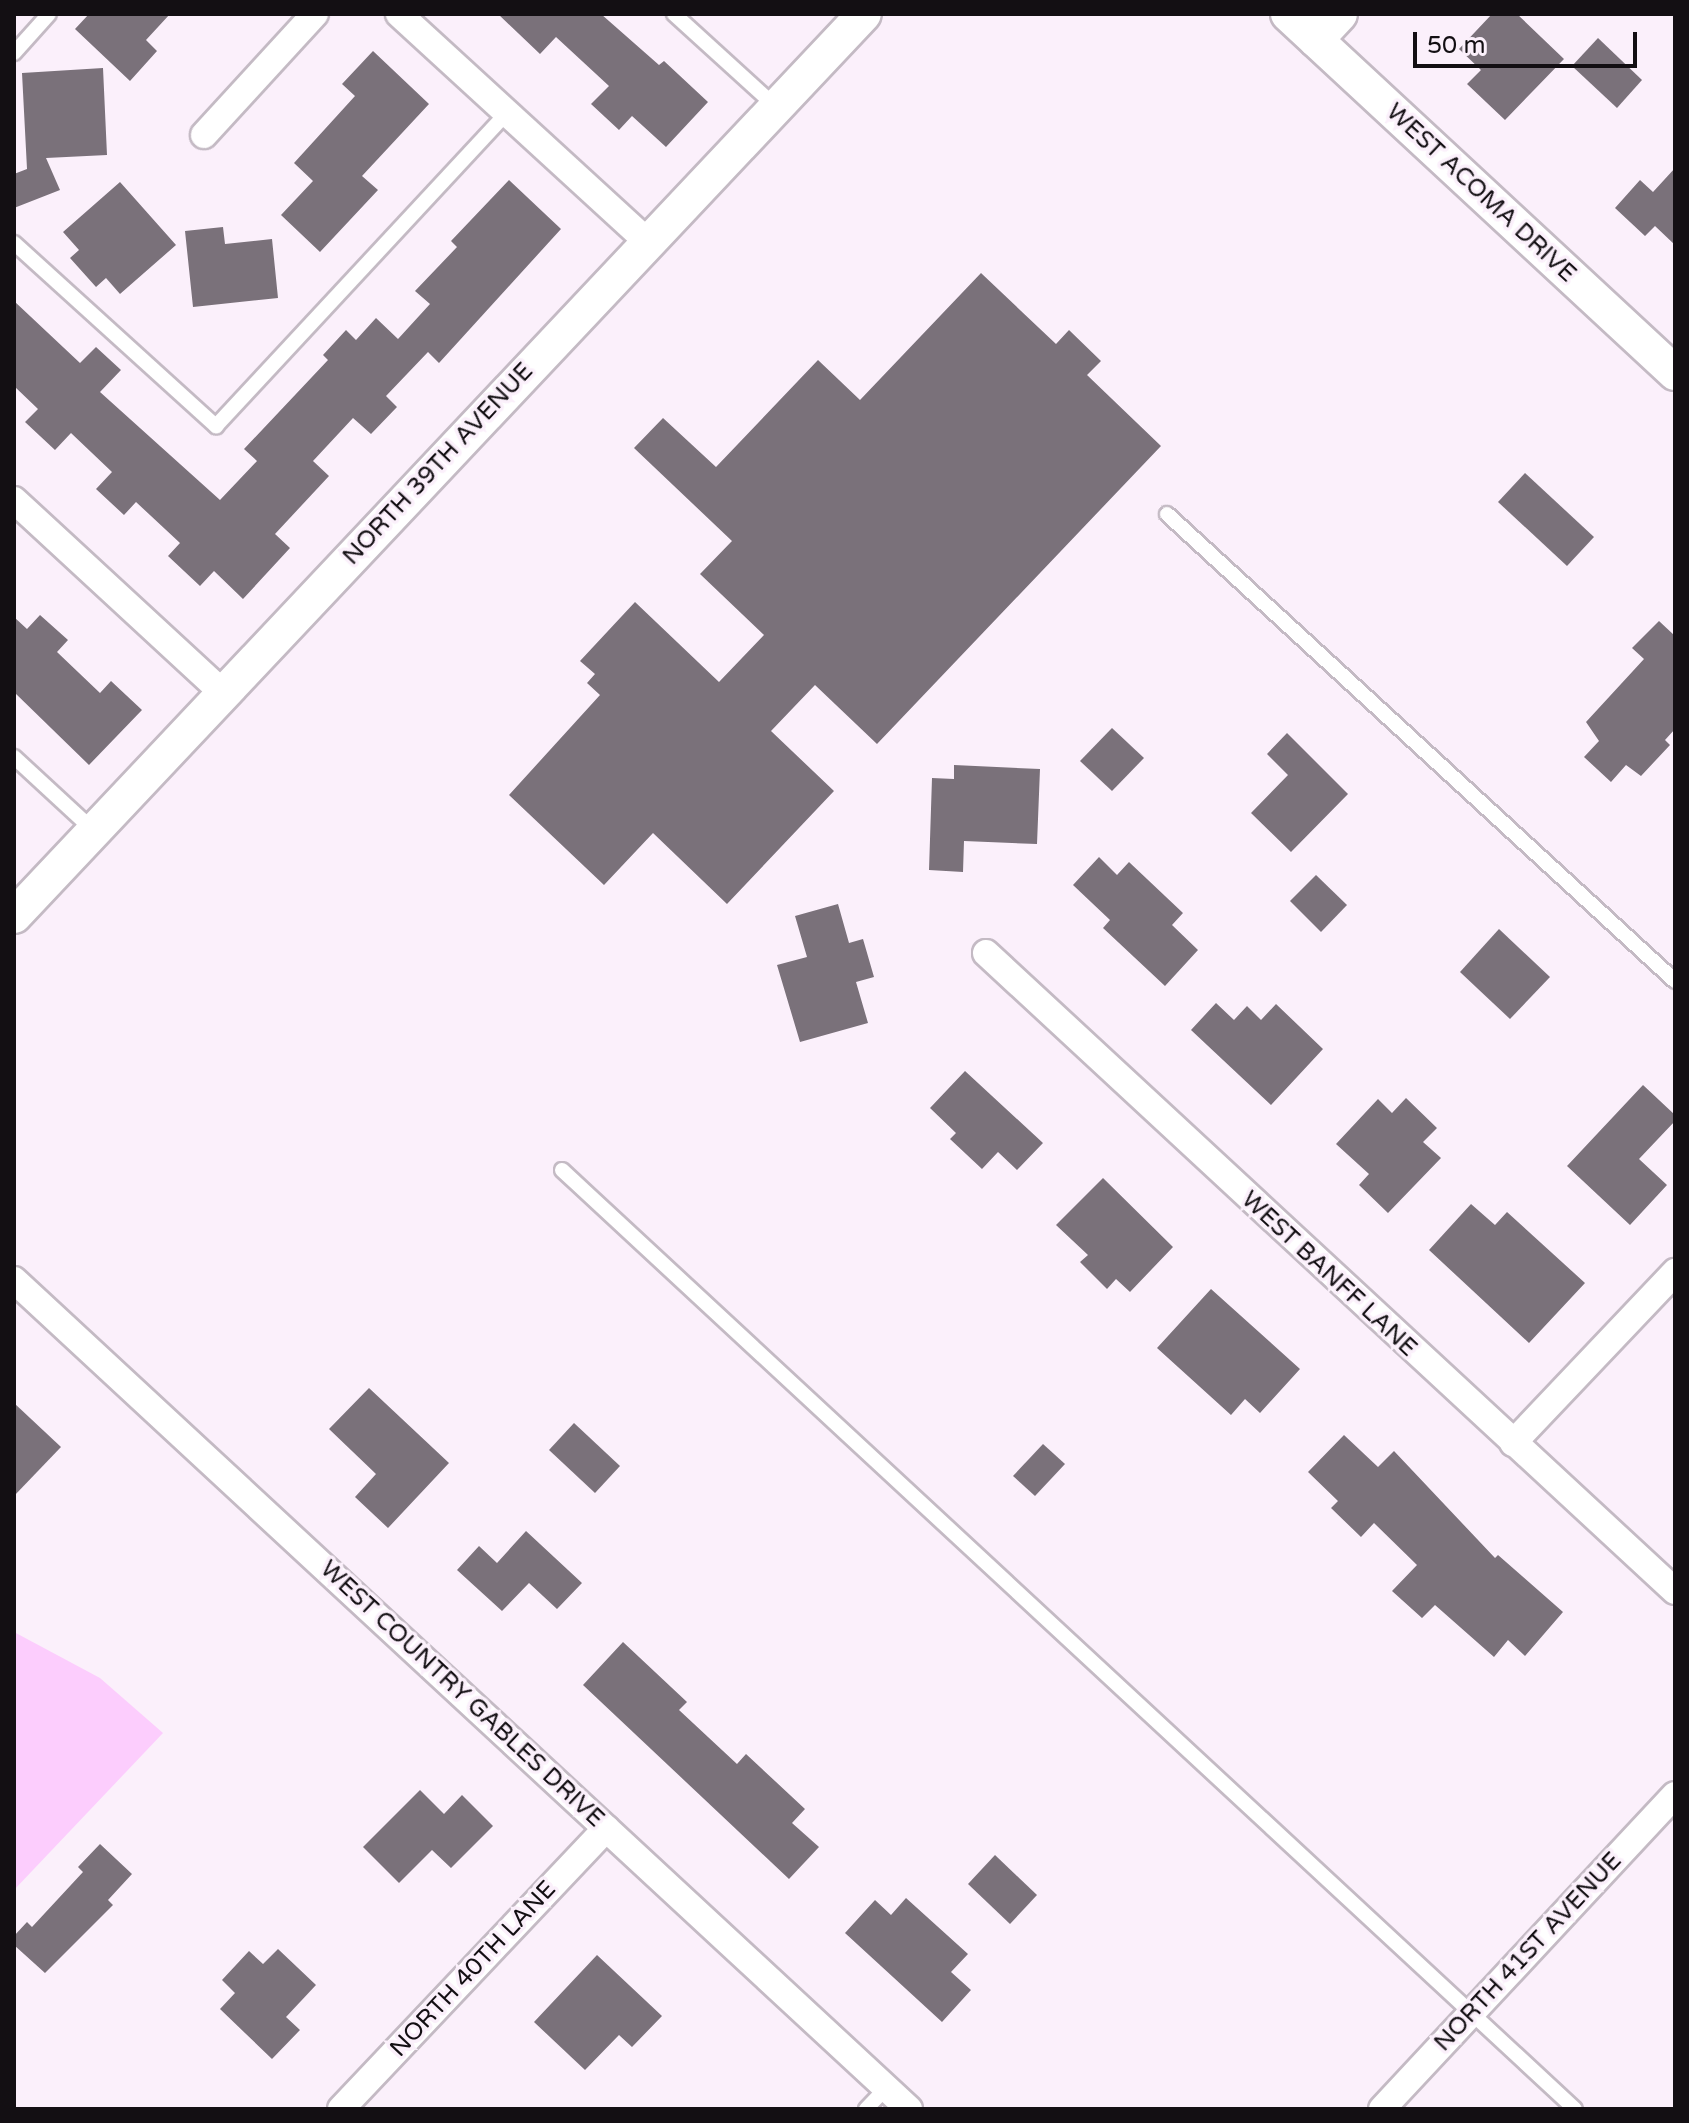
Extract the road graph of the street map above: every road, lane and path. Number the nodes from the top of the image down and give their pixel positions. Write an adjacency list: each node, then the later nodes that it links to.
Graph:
1 (49, 14): 9 (lane)
2 (315, 14): 12 (street)
3 (399, 14): 11 (street)
4 (674, 14): 10 (lane)
5 (864, 14): 10 (street, NORTH 39TH AVENUE)
6 (1288, 14): 8 (street, WEST ACOMA DRIVE)
7 (1340, 14): 8 (street)
8 (1316, 40): 15 (street, WEST ACOMA DRIVE)
9 (14, 53)
10 (776, 106): 13 (street, NORTH 39TH AVENUE)
11 (507, 113): 13 (street); 14 (lane)
12 (204, 135)
13 (648, 242): 18 (street, NORTH 39TH AVENUE)
14 (14, 243)
15 (1675, 373)
16 (14, 500): 18 (street)
17 (1167, 514): 23 (lane)
18 (223, 693): 20 (street, NORTH 39TH AVENUE)
19 (14, 757): 20 (lane)
20 (95, 832): 21 (street, NORTH 39TH AVENUE)
21 (14, 916)
22 (986, 953): 27 (street, WEST BANFF LANE)
23 (1675, 981)
24 (562, 1170): 31 (lane)
25 (1675, 1272): 27 (street)
26 (14, 1280): 30 (street, WEST COUNTRY GABLES DRIVE)
27 (1513, 1443): 28 (street, WEST BANFF LANE)
28 (1675, 1591)
29 (1675, 1795): 31 (street, NORTH 41ST AVENUE)
30 (606, 1829): 32 (street, WEST COUNTRY GABLES DRIVE); 33 (street, NORTH 40TH LANE)
31 (1471, 2013): 36 (street, NORTH 41ST AVENUE); 37 (lane)
32 (886, 2088): 34 (lane); 35 (street, WEST COUNTRY GABLES DRIVE)
33 (341, 2109)
34 (866, 2109)
35 (909, 2109)
36 (1382, 2109)
37 (1575, 2109)

